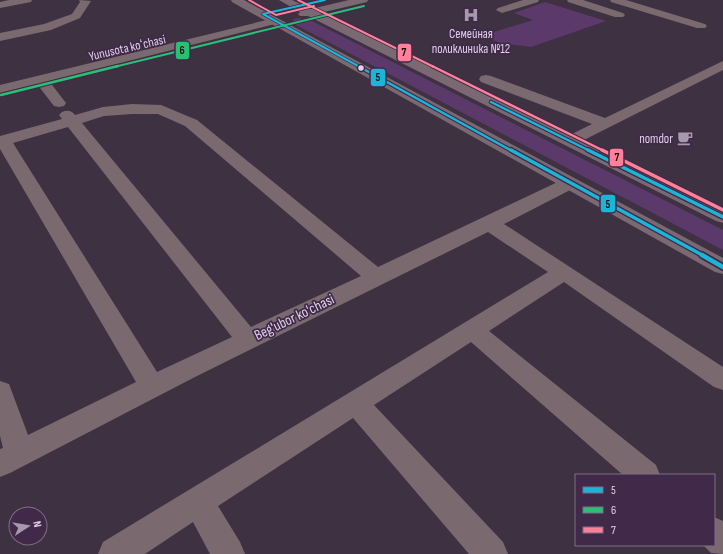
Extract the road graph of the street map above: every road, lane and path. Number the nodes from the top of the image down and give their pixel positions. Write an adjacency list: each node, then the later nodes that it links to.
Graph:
1 (27, 0): 10 (street)
2 (84, 0): 17 (street)
3 (236, 0): 15 (main road)
4 (284, 0): 11 (main road)
5 (325, 0): 11 (main road, Yunusota koʻchasi)
6 (363, 0): 13 (main road, Yunusota koʻchasi)
7 (534, 0): 12 (street)
8 (572, 0): 14 (street)
9 (615, 0): 16 (street)
10 (0, 5)
11 (297, 6): 13 (main road); 15 (main road, Yunusota koʻchasi)
12 (502, 10)
13 (310, 13): 15 (main road, Yunusota koʻchasi); 26 (main road)
14 (619, 15)
15 (269, 18): 19 (street, Yunusota koʻchasi); 20 (street, Yunusota koʻchasi); 27 (main road)
16 (701, 26)
17 (0, 37)
18 (723, 65): 24 (street)
19 (0, 77)
20 (40, 79): 22 (street, Yunusota koʻchasi); 23 (street)
21 (486, 79): 24 (street)
22 (0, 89)
23 (65, 113): 25 (street); 32 (street); 34 (street)
24 (605, 123): 26 (street)
25 (1, 140): 36 (street)
26 (570, 141): 28 (main road)
27 (570, 183): 29 (street, Beg'ubor ko'chasi); 30 (main road)
28 (723, 217)
29 (490, 224): 31 (street); 32 (street, Beg'ubor ko'chasi)
30 (723, 267)
31 (564, 272): 33 (street); 35 (street)
32 (376, 277): 34 (street, Beg'ubor ko'chasi)
33 (472, 330): 38 (street); 40 (street)
34 (248, 340): 36 (street, Beg'ubor ko'chasi)
35 (723, 380)
36 (152, 387): 39 (street, Beg'ubor ko'chasi)
37 (0, 392): 39 (street)
38 (356, 403): 41 (street); 46 (street)
39 (10, 459)
40 (644, 474)
41 (198, 501): 44 (street); 45 (street)
42 (715, 534): 43 (street)
43 (723, 541)
44 (115, 554)
45 (228, 554)
46 (491, 554)

